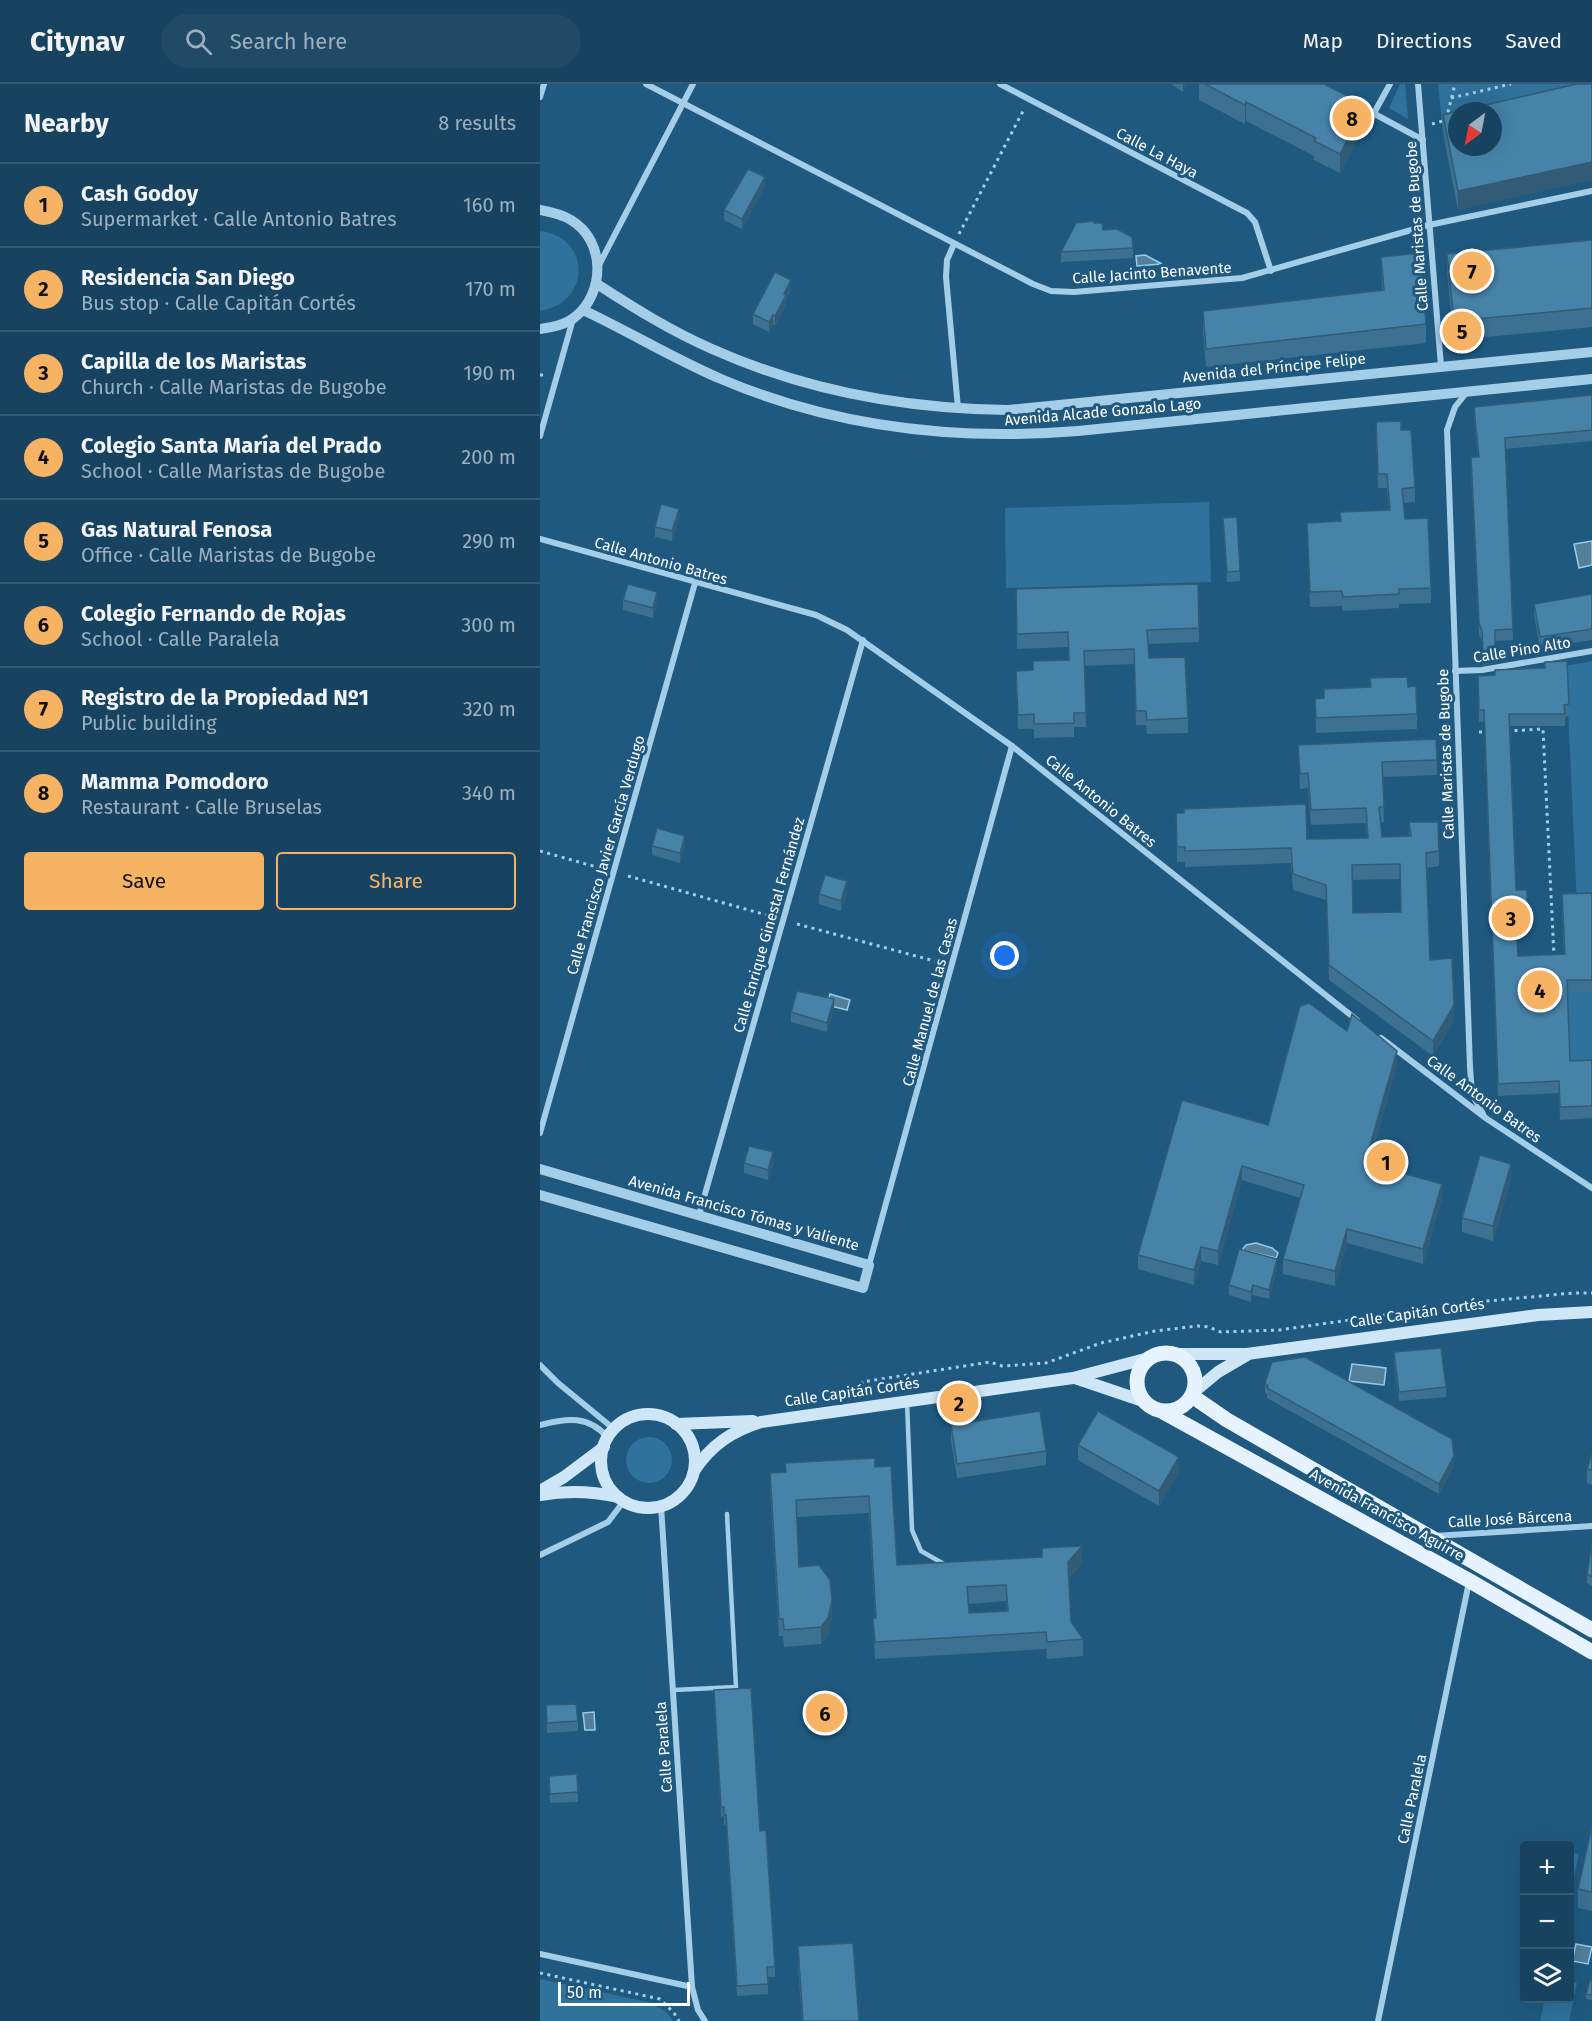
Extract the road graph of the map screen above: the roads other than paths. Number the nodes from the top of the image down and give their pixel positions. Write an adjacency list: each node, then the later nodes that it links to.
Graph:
1 (544, 84): 7 (street)
2 (646, 84): 8 (street, Calle Jacinto Benavente)
3 (693, 84): 8 (street)
4 (1000, 84): 17 (street, Calle La Haya)
5 (1390, 84): 10 (street)
6 (1418, 84): 11 (street, Calle Maristas de Bugobe)
7 (540, 98)
8 (683, 103): 15 (street, Calle Jacinto Benavente); 16 (street)
9 (1355, 103): 10 (street)
10 (1374, 113): 11 (street)
11 (1423, 140): 14 (street, Calle Maristas de Bugobe)
12 (1592, 191): 14 (street, Calle Jacinto Benavente)
13 (540, 210): 16 (street)
14 (1429, 225): 17 (street, Calle Jacinto Benavente); 23 (street, Calle Maristas de Bugobe)
15 (954, 244): 17 (street, Calle Jacinto Benavente); 26 (street)
16 (598, 268): 18 (street)
17 (1271, 271)
18 (597, 284): 19 (street); 26 (street)
19 (583, 310): 20 (street); 25 (street, Avenida Alcade Gonzalo Lago)
20 (573, 319): 21 (street); 27 (street)
21 (540, 329)
22 (1592, 352): 23 (street, Avenida del Príncipe Felipe)
23 (1441, 366): 26 (street, Avenida del Príncipe Felipe)
24 (1592, 379): 25 (street)
25 (1468, 391): 32 (street, Calle Maristas de Bugobe)
26 (958, 409)
27 (540, 436)
28 (540, 540): 29 (street, Calle Antonio Batres)
29 (695, 583): 30 (street, Calle Antonio Batres); 37 (street, Calle Francisco Javier García Verdugo)
30 (862, 640): 33 (street, Calle Antonio Batres); 41 (street, Calle Enrique Ginestal Fernández)
31 (1592, 651): 32 (street, Calle Pino Alto)
32 (1455, 671): 36 (street, Calle Maristas de Bugobe)
33 (1012, 746): 34 (street, Calle Antonio Batres); 42 (street, Calle Manuel de las Casas)
34 (1365, 1026)
35 (1374, 1033): 36 (street, Calle Antonio Batres)
36 (1487, 1119): 39 (street, Calle Antonio Batres)
37 (540, 1133)
38 (540, 1169): 41 (street, Avenida Francisco Tómas y Valiente)
39 (1592, 1188)
40 (540, 1195): 42 (street, Avenida Francisco Tómas y Valiente)
41 (699, 1215): 42 (street, Avenida Francisco Tómas y Valiente)
42 (869, 1265)
43 (1592, 1312): 45 (main road, Calle Capitán Cortés)
44 (1171, 1354): 45 (main road, Calle Capitán Cortés); 46 (main road, Calle Capitán Cortés); 49 (main road)
45 (1247, 1354): 49 (main road, Calle Capitán Cortés)
46 (1149, 1358): 48 (main road, Calle Capitán Cortés); 50 (main road)
47 (540, 1365): 56 (street)
48 (1074, 1378): 50 (main road, Calle Capitán Cortés); 51 (main road, Calle Capitán Cortés)
49 (1193, 1394): 52 (main road, Calle Capitán Cortés); 63 (main road, Avenida Francisco Aguirre)
50 (1143, 1401): 52 (main road, Calle Capitán Cortés)
51 (906, 1402): 53 (main road, Calle Capitán Cortés); 65 (lane)
52 (1163, 1412): 66 (main road, Avenida Francisco Aguirre)
53 (778, 1420): 54 (main road, Calle Capitán Cortés); 57 (main road, Calle Capitán Cortés)
54 (676, 1424): 56 (main road, Calle Capitán Cortés); 57 (main road)
55 (540, 1425): 56 (street)
56 (609, 1438): 58 (main road, Calle Capitán Cortés); 59 (main road)
57 (694, 1471): 60 (main road, Calle Capitán Cortés)
58 (540, 1493): 59 (main road)
59 (621, 1499): 60 (main road); 64 (street)
60 (661, 1506): 69 (street, Calle Paralela)
61 (727, 1514): 69 (lane)
62 (1592, 1526): 63 (street, Calle José Bárcena)
63 (1428, 1536): 67 (main road, Avenida Francisco Aguirre)
64 (540, 1556)
65 (954, 1563)
66 (1470, 1581): 68 (main road, Avenida Francisco Aguirre); 73 (street, Calle Paralela)
67 (1592, 1630)
68 (1592, 1652)
69 (673, 1690): 71 (street, Calle Paralela)
70 (540, 1954): 71 (street)
71 (692, 1987): 72 (street, Calle Paralela)
72 (705, 2021)
73 (1378, 2021)

